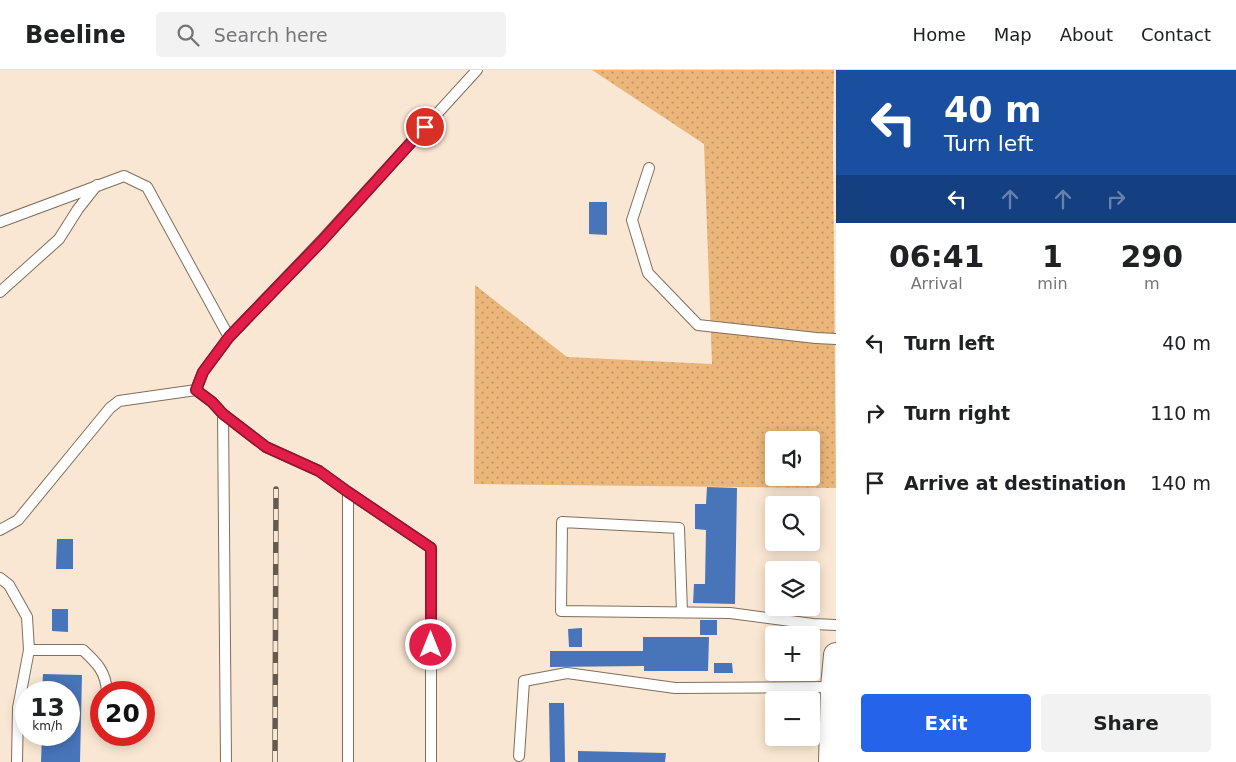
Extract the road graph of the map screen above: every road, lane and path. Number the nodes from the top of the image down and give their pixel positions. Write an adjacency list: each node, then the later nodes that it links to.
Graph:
1 (477, 70): 6 (lane)
2 (649, 168): 7 (lane)
3 (97, 185): 4 (lane); 5 (lane); 6 (lane)
4 (0, 222)
5 (0, 292)
6 (229, 337): 8 (lane)
7 (836, 338)
8 (196, 390): 9 (lane); 11 (lane)
9 (223, 414): 10 (lane); 21 (lane)
10 (348, 492): 22 (lane); 23 (lane)
11 (0, 530)
12 (0, 578): 15 (lane)
13 (682, 612): 13 (lane); 14 (lane)
14 (836, 625)
15 (29, 650): 17 (lane); 20 (lane)
16 (836, 655): 18 (street)
17 (106, 681)
18 (833, 687): 19 (lane); 24 (street)
19 (520, 756)
20 (17, 762)
21 (226, 762)
22 (348, 762)
23 (431, 762)
24 (831, 762)

